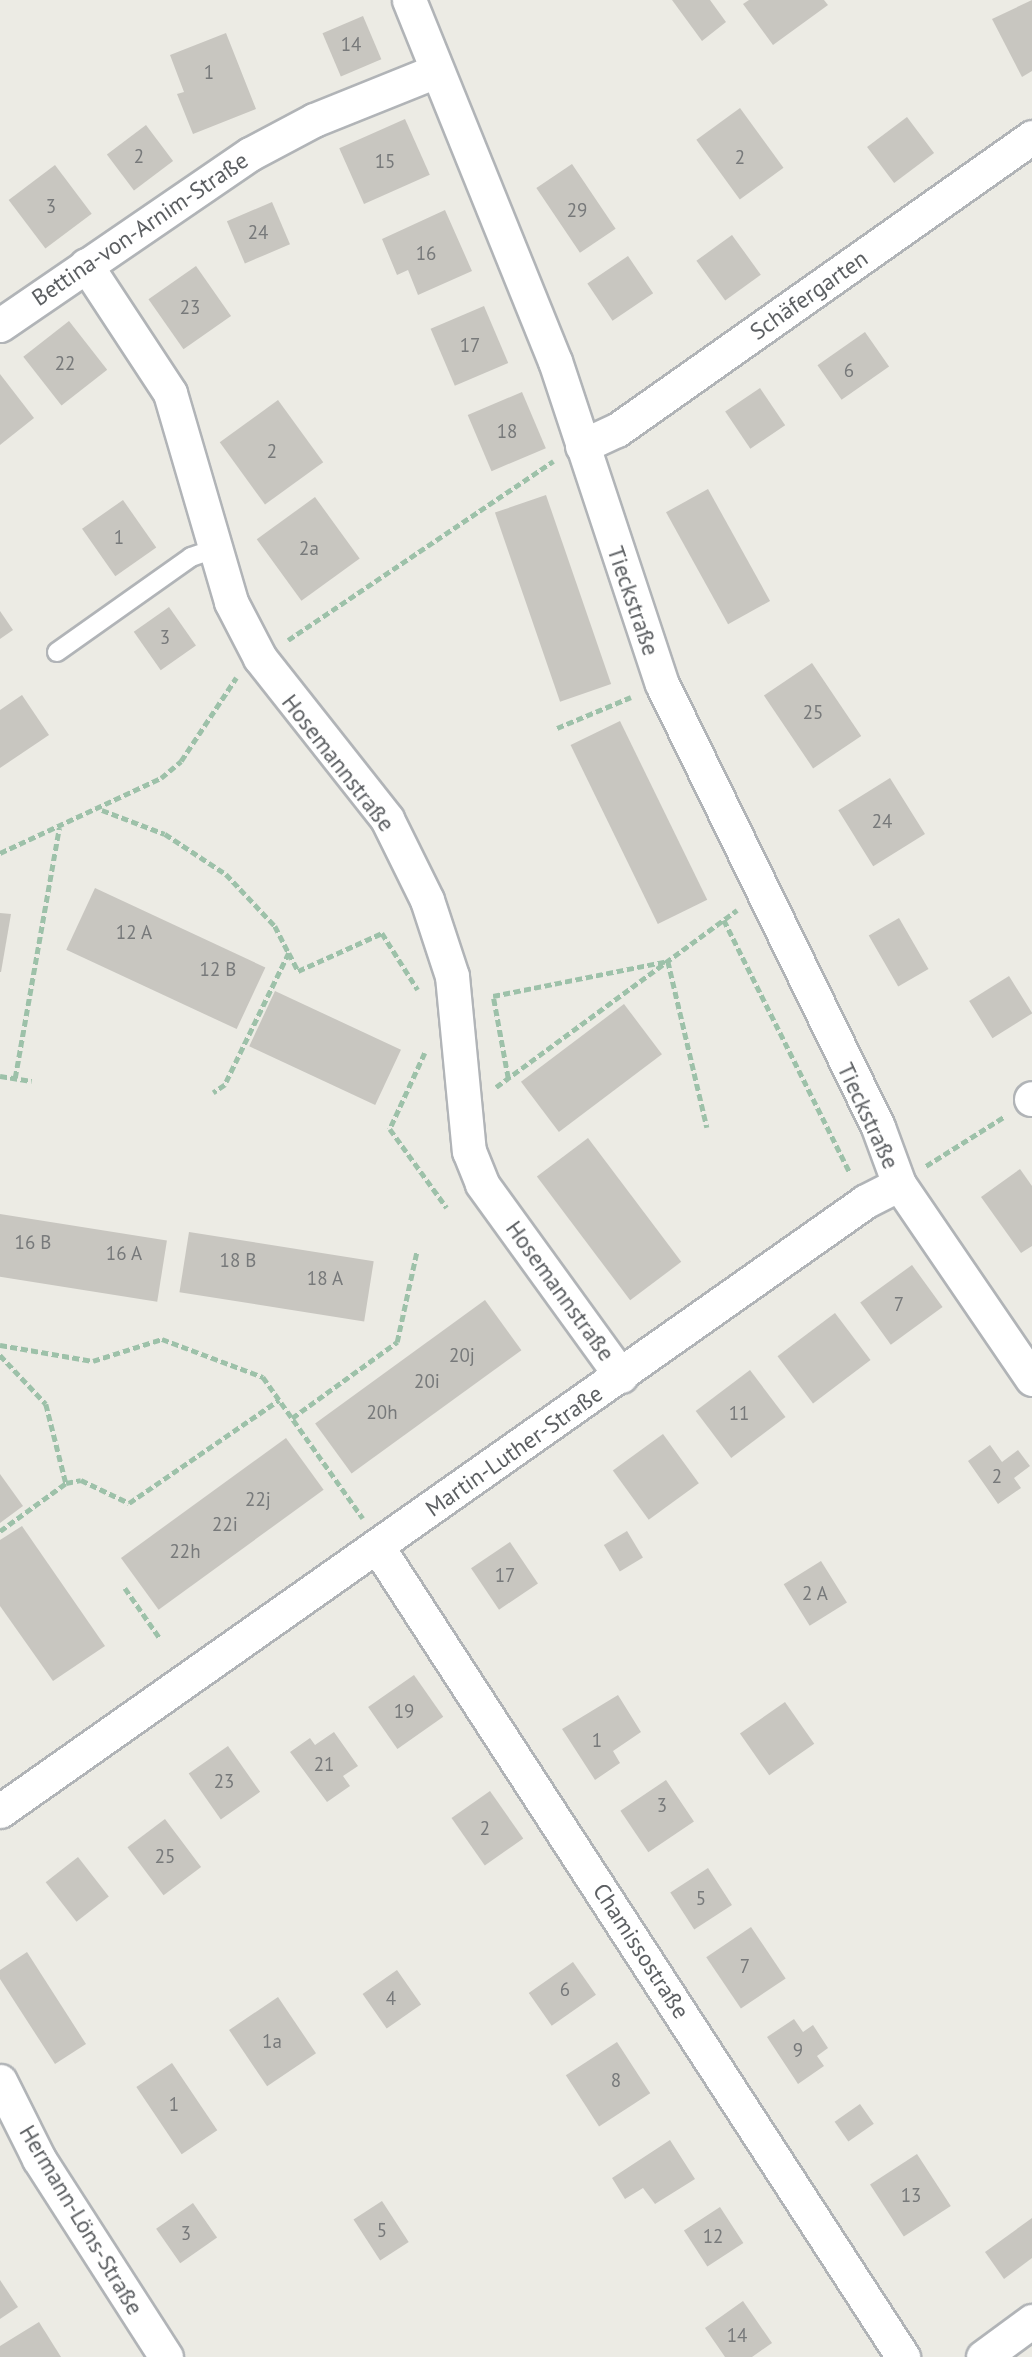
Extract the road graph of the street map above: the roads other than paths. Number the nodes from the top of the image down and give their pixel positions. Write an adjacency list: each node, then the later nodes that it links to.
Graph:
1 (409, 0): 2 (street, Tieckstraße)
2 (436, 71): 4 (street, Bettina-von-Arnim-Straße); 6 (street, Tieckstraße)
3 (1032, 136): 6 (street, Schäfergarten)
4 (86, 265): 5 (street, Bettina-von-Arnim-Straße); 7 (street, Hosemannstraße)
5 (0, 325)
6 (582, 446): 9 (street, Tieckstraße)
7 (214, 549): 8 (lane); 10 (street, Hosemannstraße)
8 (57, 652)
9 (899, 1184): 10 (street, Martin-Luther-Straße); 11 (street, Tieckstraße)
10 (621, 1376): 12 (street, Martin-Luther-Straße)
11 (1032, 1379)
12 (380, 1545): 13 (street, Martin-Luther-Straße); 17 (street, Chamissostraße)
13 (0, 1811)
14 (0, 2081): 16 (street, Hermann-Löns-Straße)
15 (1032, 2321): 18 (street)
16 (166, 2357)
17 (903, 2357)
18 (983, 2357)

